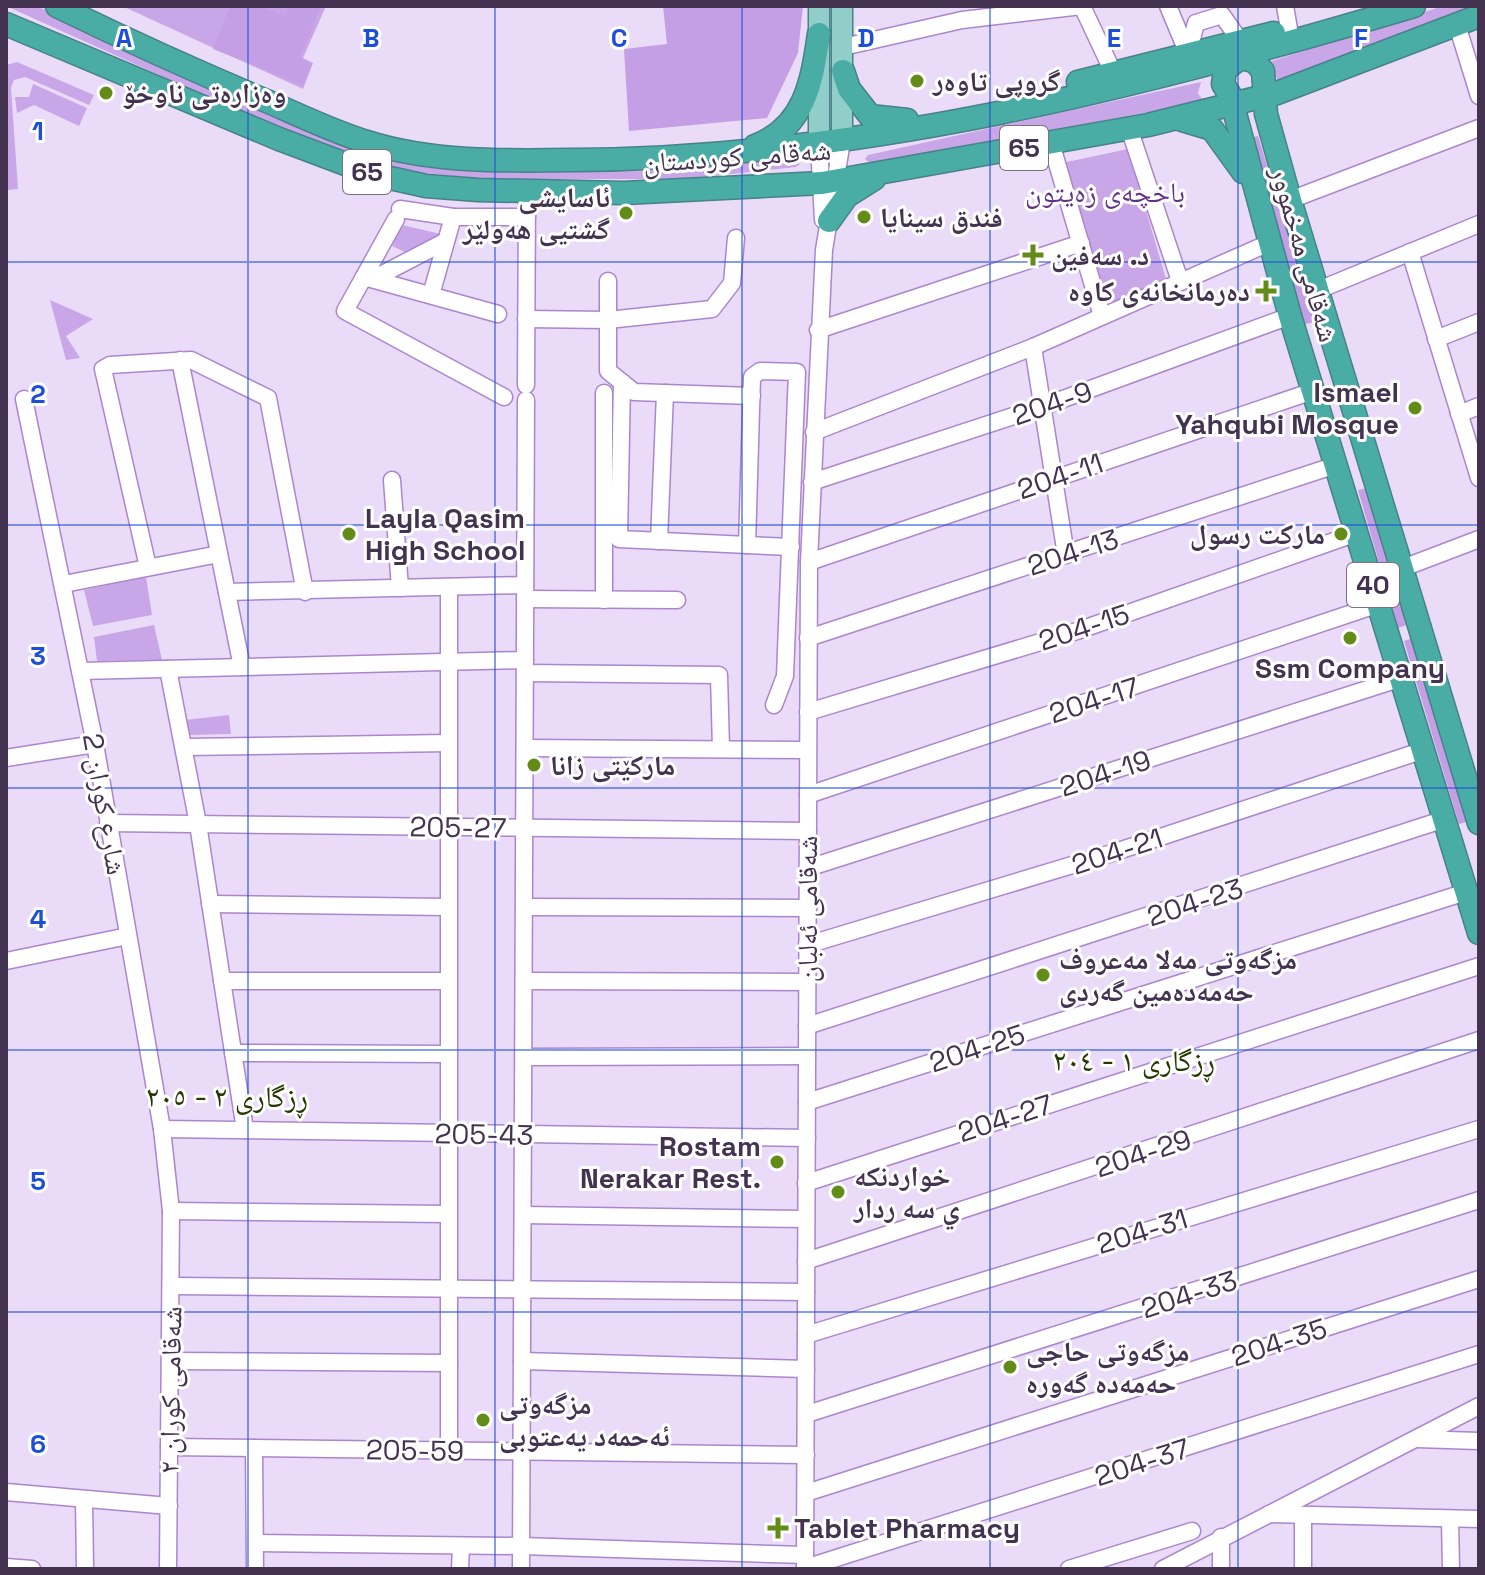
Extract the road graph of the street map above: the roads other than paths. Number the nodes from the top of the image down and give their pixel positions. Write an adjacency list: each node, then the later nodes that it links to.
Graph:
1 (57, 6): 17 (highway, شەقامی کوردستان / 65)
2 (76, 6): 17 (main road)
3 (819, 6): 18 (main road)
4 (842, 6): 19 (main road)
5 (1082, 6): 19 (street); 23 (street)
6 (1168, 6): 21 (street)
7 (1189, 6): 15 (street)
8 (1285, 6): 16 (street)
9 (1372, 6): 16 (highway, شەقامی کوردستان / 65)
10 (1414, 6): 20 (highway, شەقامی کوردستان / 65)
11 (1225, 14): 15 (street); 20 (street)
12 (1479, 16): 14 (highway, شەقامی کوردستان / 65)
13 (6, 24): 40 (highway, شەقامی کوردستان / 65)
14 (1457, 25): 24 (highway, شەقامی کوردستان / 65); 26 (street)
15 (1195, 27): 21 (street)
16 (1289, 29): 20 (highway, شەقامی کوردستان / 65)
17 (105, 31): 35 (highway, شەقامی کوردستان / 65)
18 (819, 34): 34 (main road); 35 (highway)
19 (843, 47): 22 (main road)
20 (1241, 50): 21 (highway, شەقامی کوردستان / 65); 25 (highway, شەقامی مەخموور / 40); 25 (highway, شەقامی مەخموور / 40); 27 (highway, شەقامی کوردستان / 65)
21 (1188, 55): 23 (highway, شەقامی کوردستان / 65)
22 (843, 71): 29 (highway); 32 (main road)
23 (1113, 72): 27 (highway, شەقامی کوردستان / 65)
24 (1337, 72): 25 (highway, شەقامی کوردستان / 65); 36 (highway)
25 (1248, 95): 28 (highway, شەقامی کوردستان / 65); 36 (highway, شەقامی مەخموور / 40); 41 (highway, شەقامی مەخموور / 40)
26 (1479, 96)
27 (1020, 106): 29 (highway, شەقامی کوردستان / 65)
28 (1177, 119): 30 (highway, شەقامی کوردستان / 65); 41 (highway)
29 (944, 121): 32 (highway, شەقامی کوردستان / 65)
30 (1129, 128): 33 (highway, شەقامی کوردستان / 65); 54 (street)
31 (1479, 128): 42 (street)
32 (842, 141): 34 (highway, شەقامی کوردستان / 65); 38 (street, شەقامی ئەلبان)
33 (1051, 143): 37 (highway, شەقامی کوردستان / 65); 49 (street)
34 (819, 145): 35 (highway, شەقامی کوردستان / 65); 38 (street, شەقامی ئەلبان)
35 (731, 154)
36 (1280, 163): 42 (highway, شەقامی مەخموور / 40)
37 (906, 169): 38 (highway, شەقامی کوردستان / 65); 45 (highway)
38 (829, 182): 39 (highway, شەقامی کوردستان / 65); 45 (street, شەقامی ئەلبان)
39 (755, 188): 40 (highway, شەقامی کوردستان / 65); 45 (highway)
40 (527, 192): 44 (street)
41 (1256, 193): 50 (highway, شەقامی مەخموور / 40)
42 (1290, 200): 55 (highway, شەقامی مەخموور / 40)
43 (453, 217): 44 (street); 48 (street); 52 (street)
44 (527, 217): 60 (street)
45 (826, 218): 63 (street, شەقامی ئەلبان)
46 (1479, 224): 51 (street)
47 (736, 238): 61 (street)
48 (446, 241): 52 (street); 56 (street)
49 (1081, 243): 58 (street); 63 (street)
50 (1269, 243): 54 (street); 59 (highway, شەقامی مەخموور / 40)
51 (1410, 252): 55 (street); 64 (street)
52 (368, 278): 56 (street); 74 (street)
53 (608, 281): 61 (street)
54 (1180, 281): 58 (street)
55 (1316, 291): 66 (highway, شەقامی مەخموور / 40)
56 (431, 295): 57 (street)
57 (498, 314)
58 (1102, 316): 65 (street)
59 (1290, 316): 68 (highway, شەقامی مەخموور / 40); 76 (street, 204-9)
60 (526, 319): 61 (street); 100 (street)
61 (608, 320): 69 (street)
62 (1479, 322): 64 (street)
63 (818, 330): 79 (street, شەقامی ئەلبان)
64 (1436, 339): 78 (street)
65 (1033, 347): 76 (street); 79 (street)
66 (1335, 348): 68 (highway); 94 (highway, شەقامی مەخموور / 40)
67 (180, 360): 90 (street); 93 (street); 99 (street)
68 (1304, 360): 70 (highway, شەقامی مەخموور / 40)
69 (622, 382): 72 (street); 87 (street)
70 (1313, 391): 80 (highway, شەقامی مەخموور / 40); 81 (street, 204-11)
71 (604, 393): 101 (street)
72 (665, 393): 73 (street); 87 (street)
73 (752, 396): 88 (street); 89 (street)
74 (504, 397)
75 (24, 399): 95 (street, شارع كوران 2)
76 (1044, 406): 81 (street); 84 (street, 204-9)
77 (1479, 406): 78 (street)
78 (1459, 414): 82 (street)
79 (814, 432): 84 (street, شەقامی ئەلبان)
80 (1336, 465): 85 (highway, شەقامی مەخموور / 40); 91 (street, 204-13)
81 (1054, 477): 91 (street); 92 (street, 204-11)
82 (1479, 478)
83 (392, 480): 97 (street)
84 (812, 482): 92 (street, شەقامی ئەلبان)
85 (1357, 533): 103 (highway, شەقامی مەخموور / 40); 112 (street, 204-15)
86 (1479, 539): 94 (street)
87 (659, 541): 88 (street)
88 (747, 545): 89 (street)
89 (791, 547): 111 (street)
90 (219, 554): 93 (street); 98 (street)
91 (1066, 555): 104 (street, 204-13)
92 (809, 562): 104 (street, شەقامی ئەلبان)
93 (148, 567): 95 (street)
94 (1403, 568): 124 (highway, شەقامی مەخموور / 40)
95 (64, 584): 109 (street, شارع كوران 2)
96 (449, 587): 97 (street); 100 (street); 105 (street)
97 (400, 588): 99 (street)
98 (227, 592): 99 (street); 107 (street)
99 (305, 592)
100 (525, 592): 101 (street); 106 (street)
101 (604, 600): 102 (street)
102 (677, 600)
103 (1379, 604): 110 (highway, شەقامی مەخموور / 40); 121 (street, 204-17)
104 (808, 638): 112 (street, شەقامی ئەلبان)
105 (448, 662): 106 (street); 107 (street); 113 (street)
106 (525, 666): 116 (street); 117 (street)
107 (242, 667): 108 (street)
108 (168, 669): 109 (street); 115 (street)
109 (80, 671): 114 (street, شارع كوران 2)
110 (1402, 678): 119 (highway, شەقامی مەخموور / 40); 129 (street, 204-19)
111 (774, 705)
112 (808, 712): 118 (street, شەقامی ئەلبان)
113 (448, 743): 115 (street); 126 (street)
114 (95, 744): 120 (street); 123 (street, شارع كوران 2)
115 (184, 747): 125 (street)
116 (525, 748): 117 (street); 127 (street)
117 (721, 749): 118 (street)
118 (808, 750): 121 (street, شەقامی ئەلبان)
119 (1424, 750): 122 (highway, شەقامی مەخموور / 40); 137 (street, 204-21)
120 (6, 758)
121 (808, 795): 128 (street, شەقامی ئەلبان)
122 (1445, 819): 130 (highway, شەقامی مەخموور / 40); 144 (street, 204-23)
123 (108, 823): 125 (street, 205-27); 136 (street, شارع كوران 2)
124 (1479, 823)
125 (198, 824): 126 (street, 205-27); 131 (street)
126 (447, 826): 127 (street, 205-27); 132 (street)
127 (524, 827): 128 (street, 205-27); 133 (street)
128 (808, 831): 129 (street, شەقامی ئەلبان)
129 (808, 868): 134 (street, شەقامی ئەلبان)
130 (1466, 892): 135 (highway, شەقامی مەخموور / 40); 150 (street, 204-25)
131 (210, 904): 132 (street); 140 (street)
132 (447, 907): 141 (street)
133 (524, 907): 134 (street); 142 (street)
134 (808, 908): 137 (street, شەقامی ئەلبان)
135 (1479, 933)
136 (128, 936): 138 (street); 151 (street, شارع كوران 2)
137 (807, 945): 143 (street, شەقامی ئەلبان)
138 (6, 961)
139 (1479, 966): 157 (street, 204-27)
140 (222, 981): 141 (street); 146 (street)
141 (448, 981): 147 (street)
142 (524, 981): 143 (street); 149 (street)
143 (807, 982): 144 (street, شەقامی ئەلبان)
144 (807, 1026): 148 (street, شەقامی ئەلبان)
145 (1479, 1040): 163 (street, 204-29)
146 (233, 1053): 147 (street); 153 (street)
147 (448, 1054): 154 (street)
148 (807, 1056): 149 (street); 150 (street, شەقامی ئەلبان)
149 (524, 1057): 155 (street)
150 (807, 1102): 156 (street, شەقامی ئەلبان)
151 (162, 1129): 153 (street, 205-43); 159 (street, شارع كوران 2)
152 (1479, 1129): 169 (street, 204-31)
153 (245, 1130): 154 (street, 205-43)
154 (448, 1133): 155 (street, 205-43); 160 (street)
155 (523, 1134): 156 (street, 205-43); 161 (street)
156 (807, 1138): 157 (street, شەقامی ئەلبان)
157 (806, 1183): 162 (street, شەقامی ئەلبان)
158 (1479, 1200): 176 (street, 204-33)
159 (171, 1211): 160 (street); 165 (street, شەقامی کوران ٢)
160 (448, 1214): 166 (street)
161 (523, 1215): 162 (street); 167 (street)
162 (806, 1219): 163 (street, شەقامی ئەلبان)
163 (806, 1261): 168 (street, شەقامی ئەلبان)
164 (1479, 1279): 185 (street, 204-35)
165 (171, 1286): 166 (street); 171 (street, شەقامی کوران ٢)
166 (448, 1287): 167 (street); 173 (street)
167 (523, 1290): 168 (street); 172 (street)
168 (806, 1292): 169 (street, شەقامی ئەلبان)
169 (806, 1335): 174 (street, شەقامی ئەلبان)
170 (1479, 1354): 197 (street, 204-37)
171 (170, 1361): 173 (street); 179 (street, شەقامی کوران ٢)
172 (522, 1361): 174 (street); 182 (street)
173 (449, 1363): 181 (street)
174 (806, 1369): 176 (street, شەقامی ئەلبان)
175 (1479, 1406): 177 (street)
176 (807, 1414): 183 (street, شەقامی ئەلبان)
177 (1413, 1439): 178 (street); 188 (street)
178 (1479, 1441)
179 (169, 1447): 180 (street, 205-59); 187 (street, شەقامی کوران ٢)
180 (254, 1448): 181 (street, 205-59); 194 (street)
181 (449, 1451): 182 (street, 205-59)
182 (522, 1451): 183 (street, 205-59); 196 (street)
183 (806, 1455): 185 (street, شەقامی ئەلبان)
184 (6, 1492): 186 (street)
185 (806, 1493): 197 (street, شەقامی ئەلبان)
186 (84, 1499): 187 (street); 200 (street)
187 (169, 1506): 201 (street, شەقامی کوران ٢)
188 (1266, 1514): 189 (street); 193 (street)
189 (1303, 1515): 190 (street); 208 (street)
190 (1450, 1519): 191 (street); 209 (street)
191 (1479, 1519)
192 (1192, 1531): 205 (street)
193 (1221, 1537): 206 (street); 207 (street)
194 (255, 1543): 195 (street, 204-37); 202 (street)
195 (461, 1546): 196 (street, 204-37); 203 (street)
196 (521, 1546): 197 (street, 204-37); 204 (street)
197 (805, 1564)
198 (6, 1568): 199 (street)
199 (32, 1569)
200 (85, 1569)
201 (168, 1569)
202 (255, 1569)
203 (460, 1569)
204 (521, 1569)
205 (1069, 1569)
206 (1163, 1569)
207 (1221, 1569)
208 (1303, 1569)
209 (1451, 1569)

